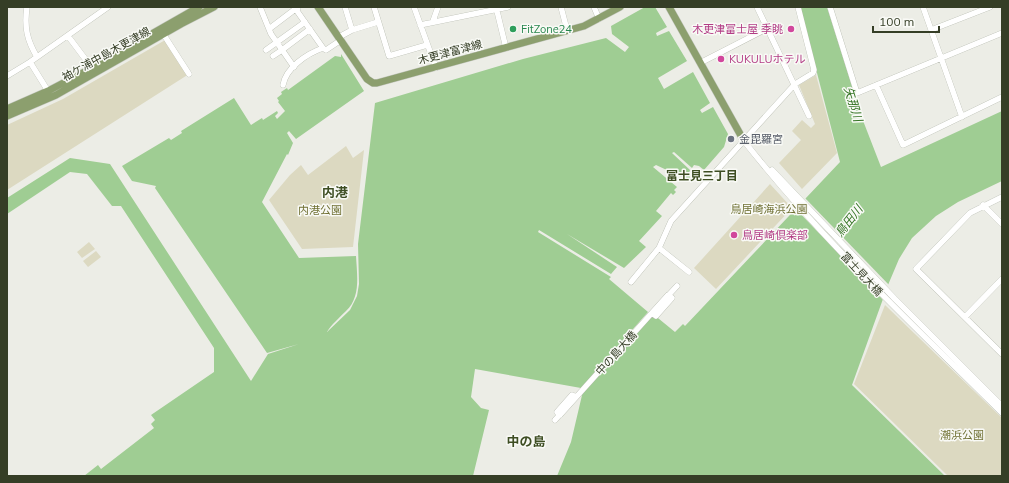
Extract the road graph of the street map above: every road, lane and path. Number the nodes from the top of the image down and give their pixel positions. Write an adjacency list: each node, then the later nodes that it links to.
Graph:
1 (27, 7): 46 (street)
2 (108, 7): 37 (street)
3 (199, 7): 23 (main road, 袖ケ浦中島木更津線)
4 (214, 7): 35 (main road, 袖ケ浦中島木更津線)
5 (260, 7): 29 (street)
6 (298, 7): 26 (street); 29 (street)
7 (318, 7): 38 (main road, 木更津富津線)
8 (345, 7): 32 (street)
9 (374, 7): 27 (street)
10 (414, 7): 28 (street)
11 (438, 7): 25 (street)
12 (508, 7): 22 (street)
13 (561, 7): 33 (street)
14 (594, 7): 24 (street)
15 (620, 7): 24 (main road, 木更津富津線)
16 (669, 7): 49 (main road)
17 (757, 7): 30 (street)
18 (798, 7): 55 (street)
19 (830, 7): 57 (street)
20 (923, 7): 34 (street)
21 (990, 7): 34 (street)
22 (496, 8): 25 (street); 42 (street)
23 (188, 9): 35 (main road, 袖ケ浦中島木更津線)
24 (599, 20): 33 (main road, 木更津富津線)
25 (433, 21): 28 (street)
26 (305, 22): 31 (street); 39 (street)
27 (378, 22): 32 (street); 40 (street)
28 (420, 25): 40 (street)
29 (269, 29): 39 (street)
30 (766, 29): 49 (street); 55 (street)
31 (310, 30): 41 (street); 44 (street)
32 (352, 30): 38 (street)
33 (567, 30): 42 (main road, 木更津富津線)
34 (931, 30): 47 (street)
35 (162, 31): 51 (main road, 袖ケ浦中島木更津線); 53 (street); 61 (main road, 袖ケ浦中島木更津線)
36 (1002, 33): 47 (street)
37 (68, 36): 46 (street); 51 (street)
38 (340, 38): 41 (street); 52 (main road, 木更津富津線)
39 (277, 42): 43 (street); 44 (street)
40 (427, 45): 52 (street)
41 (323, 48): 50 (street)
42 (506, 48): 52 (main road, 木更津富津線)
43 (266, 50)
44 (282, 50): 45 (street); 50 (street)
45 (273, 56)
46 (37, 57): 48 (street)
47 (941, 58): 57 (street); 63 (street)
48 (30, 62): 54 (street); 58 (street)
49 (700, 63): 64 (main road)
50 (294, 67): 56 (street)
51 (92, 68): 58 (main road, 袖ケ浦中島木更津線)
52 (436, 68)
53 (189, 74)
54 (7, 76)
55 (795, 84): 62 (street); 64 (street)
56 (283, 85)
57 (876, 85): 63 (street)
58 (48, 91): 60 (main road, 袖ケ浦中島木更津線)
59 (1002, 97): 63 (street)
60 (7, 109)
61 (7, 116)
62 (809, 116)
63 (962, 116)
64 (744, 141): 68 (street); 73 (street, 富士見大橋)
65 (1002, 197): 66 (street)
66 (983, 206): 67 (street); 74 (street)
67 (1002, 224)
68 (659, 248): 69 (street); 71 (street)
69 (689, 272)
70 (1002, 279): 74 (street)
71 (631, 282)
72 (677, 286): 78 (street, 中の島大橋)
73 (893, 301): 76 (street); 77 (street)
74 (965, 317): 75 (street)
75 (1002, 354)
76 (1002, 406)
77 (1002, 413)
78 (555, 420)

